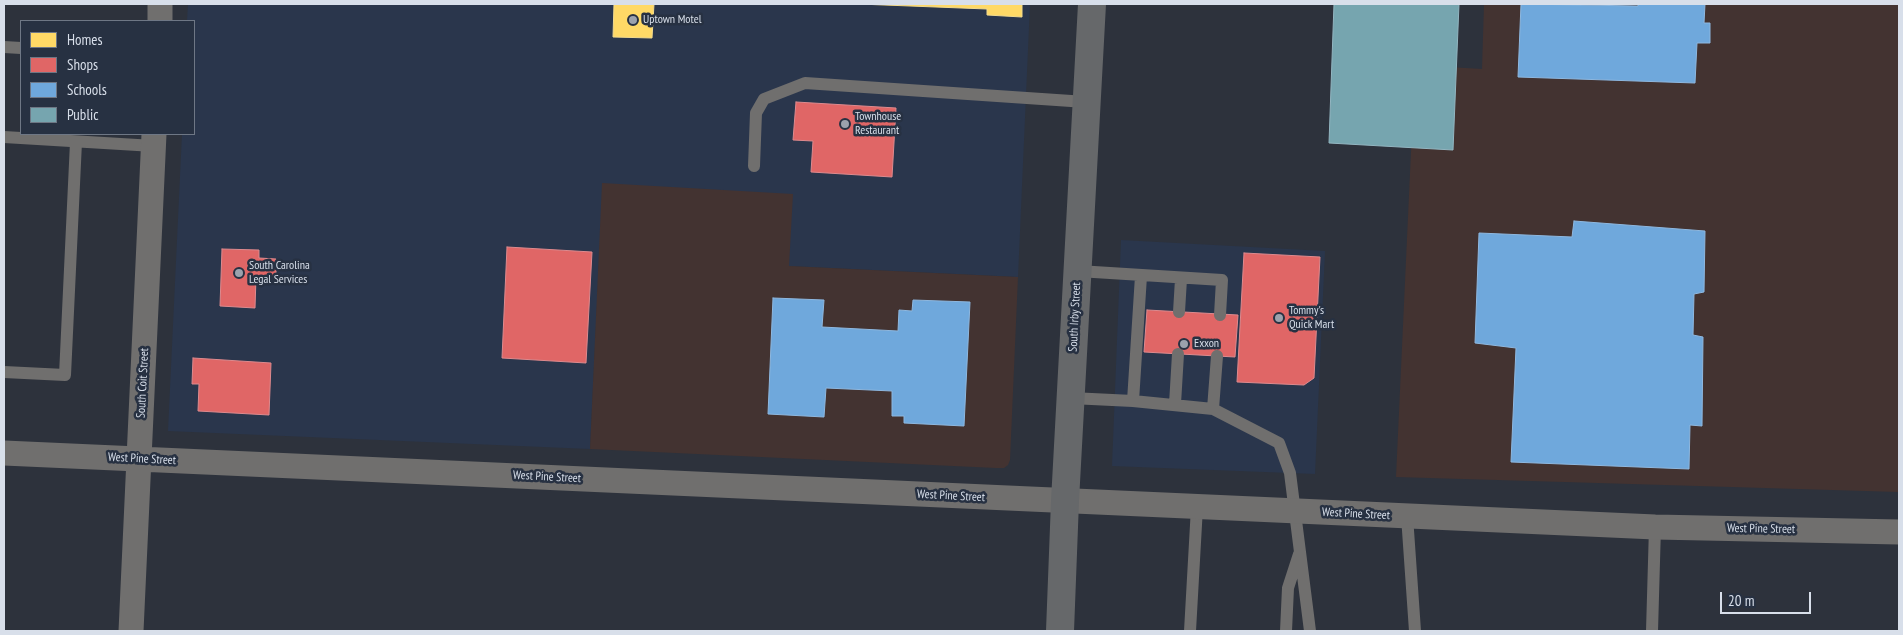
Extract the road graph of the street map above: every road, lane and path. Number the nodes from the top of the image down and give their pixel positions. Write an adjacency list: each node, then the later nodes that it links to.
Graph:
1 (160, 4): 3 (street)
2 (1092, 4): 6 (main road, South Irby Street)
3 (160, 20)
4 (4, 47): 5 (lane)
5 (20, 48)
6 (1086, 102): 10 (lane); 11 (main road, South Irby Street)
7 (4, 137): 9 (lane)
8 (154, 140): 9 (lane); 24 (street, South Coit Street)
9 (76, 142): 18 (lane)
10 (754, 166)
11 (1078, 271): 12 (lane); 19 (main road, South Irby Street)
12 (1141, 276): 13 (lane); 20 (lane)
13 (1181, 278): 14 (lane); 15 (lane)
14 (1179, 312)
15 (1220, 314)
16 (1178, 354): 21 (lane)
17 (1217, 356): 22 (lane)
18 (4, 372)
19 (1071, 398): 20 (lane); 25 (main road, South Irby Street)
20 (1133, 401): 21 (lane)
21 (1175, 404): 22 (lane)
22 (1214, 409): 27 (lane)
23 (4, 453): 24 (street, West Pine Street)
24 (139, 459): 25 (street, West Pine Street); 32 (street, South Coit Street)
25 (1065, 501): 26 (street, West Pine Street); 33 (main road, South Irby Street)
26 (1197, 506): 27 (street, West Pine Street); 34 (lane)
27 (1296, 511): 28 (street, West Pine Street); 31 (lane)
28 (1407, 516): 29 (street, West Pine Street); 37 (lane)
29 (1655, 527): 30 (street, West Pine Street); 38 (lane)
30 (1899, 532)
31 (1300, 549): 35 (lane); 36 (lane)
32 (131, 631)
33 (1060, 631)
34 (1190, 631)
35 (1286, 631)
36 (1310, 631)
37 (1414, 631)
38 (1652, 631)

